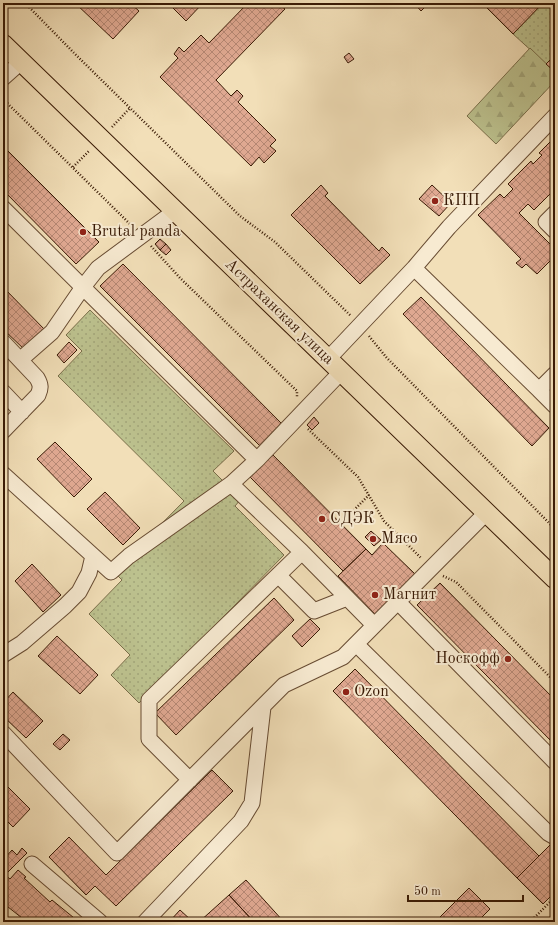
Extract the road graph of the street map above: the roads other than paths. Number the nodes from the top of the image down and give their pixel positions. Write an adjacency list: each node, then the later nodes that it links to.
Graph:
1 (3, 44): 2 (main road, Астраханская улица)
2 (21, 62): 3 (lane); 6 (main road, Астраханская улица)
3 (3, 78)
4 (555, 116): 9 (lane)
5 (3, 208): 10 (lane)
6 (175, 211): 10 (lane); 13 (main road, Астраханская улица)
7 (555, 213): 8 (lane)
8 (555, 231)
9 (414, 268): 13 (lane); 15 (lane)
10 (83, 287): 12 (lane); 20 (lane)
11 (3, 342): 12 (lane)
12 (20, 360): 18 (lane)
13 (334, 366): 20 (lane); 23 (main road, Астраханская улица)
14 (555, 374): 15 (lane)
15 (539, 390): 17 (lane)
16 (3, 392): 18 (lane)
17 (555, 406)
18 (22, 412): 19 (lane)
19 (3, 431)
20 (257, 460): 22 (lane)
21 (3, 474): 25 (lane)
22 (231, 484): 24 (lane); 25 (lane)
23 (486, 513): 27 (main road, Астраханская улица); 29 (lane)
24 (302, 552): 26 (lane); 28 (lane)
25 (93, 556): 32 (lane)
26 (278, 575): 28 (lane); 36 (lane)
27 (555, 579)
28 (347, 598): 30 (lane)
29 (398, 602): 30 (lane); 35 (lane)
30 (374, 625): 31 (lane)
31 (356, 644): 33 (lane); 37 (lane)
32 (3, 655)
33 (263, 706): 36 (lane); 40 (lane)
34 (3, 733): 36 (lane)
35 (555, 762)
36 (190, 780)
37 (555, 837)
38 (32, 864): 39 (lane)
39 (100, 922)
40 (145, 922)

